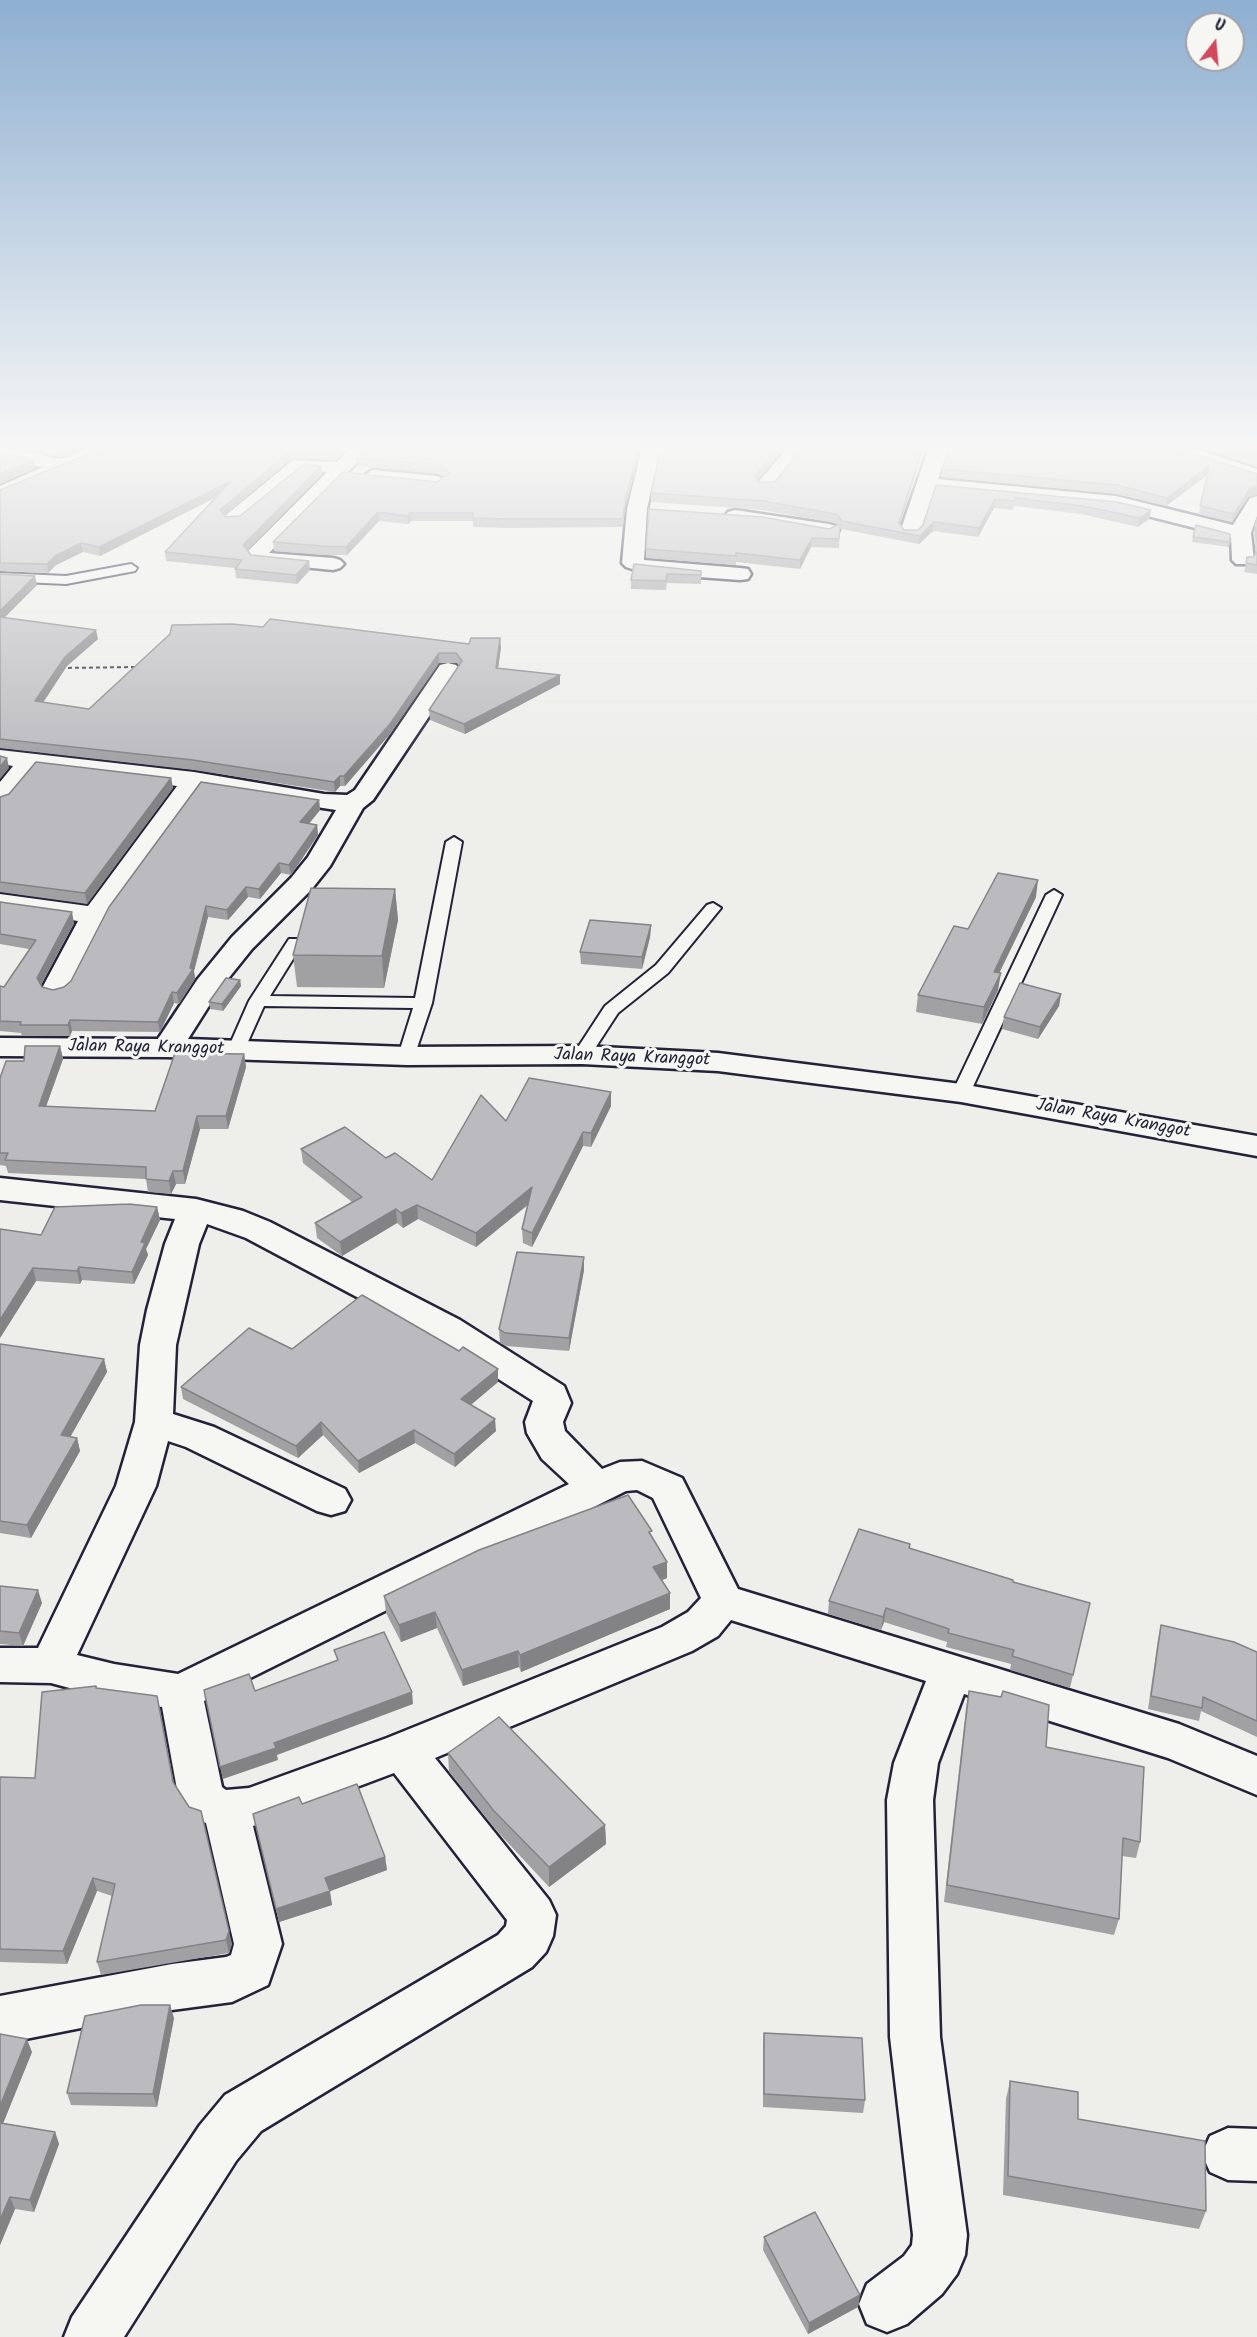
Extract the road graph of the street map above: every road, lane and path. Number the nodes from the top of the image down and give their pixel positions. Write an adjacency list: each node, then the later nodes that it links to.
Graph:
1 (257, 553): 5 (street)
2 (636, 553): 7 (street)
3 (1242, 553): 4 (street)
4 (1243, 560)
5 (333, 564)
6 (130, 568): 8 (lane)
7 (740, 574)
8 (0, 577)
9 (145, 666): 10 (path)
10 (56, 668)
11 (448, 670): 16 (street)
12 (0, 757): 13 (street)
13 (31, 760): 14 (street); 15 (street)
14 (194, 780): 16 (street); 21 (street)
15 (0, 798)
16 (353, 804): 27 (street)
17 (454, 842): 25 (lane)
18 (1054, 895): 31 (lane)
19 (0, 902): 21 (street)
20 (713, 908): 29 (lane)
21 (95, 915): 23 (street)
22 (295, 943): 24 (lane)
23 (56, 990)
24 (258, 1001): 25 (lane); 28 (lane)
25 (423, 1003): 30 (lane)
26 (0, 1047): 27 (street, Jalan Raya Kranggot)
27 (167, 1048): 28 (street, Jalan Raya Kranggot)
28 (236, 1051): 30 (street, Jalan Raya Kranggot)
29 (582, 1055): 30 (street, Jalan Raya Kranggot); 31 (street, Jalan Raya Kranggot)
30 (407, 1056)
31 (961, 1093): 32 (street, Jalan Raya Kranggot)
32 (1257, 1146)
33 (0, 1189): 34 (street)
34 (196, 1210): 35 (street); 36 (street)
35 (154, 1422): 37 (street); 40 (street)
36 (598, 1488): 38 (street); 42 (street)
37 (331, 1500)
38 (723, 1600): 41 (street); 43 (street)
39 (0, 1665): 40 (street)
40 (51, 1666): 42 (street)
41 (950, 1674): 44 (street); 47 (street)
42 (181, 1692): 45 (street)
43 (403, 1751): 45 (street); 48 (street)
44 (1257, 1776)
45 (226, 1810): 46 (street)
46 (0, 2020)
47 (887, 2304)
48 (92, 2337)

